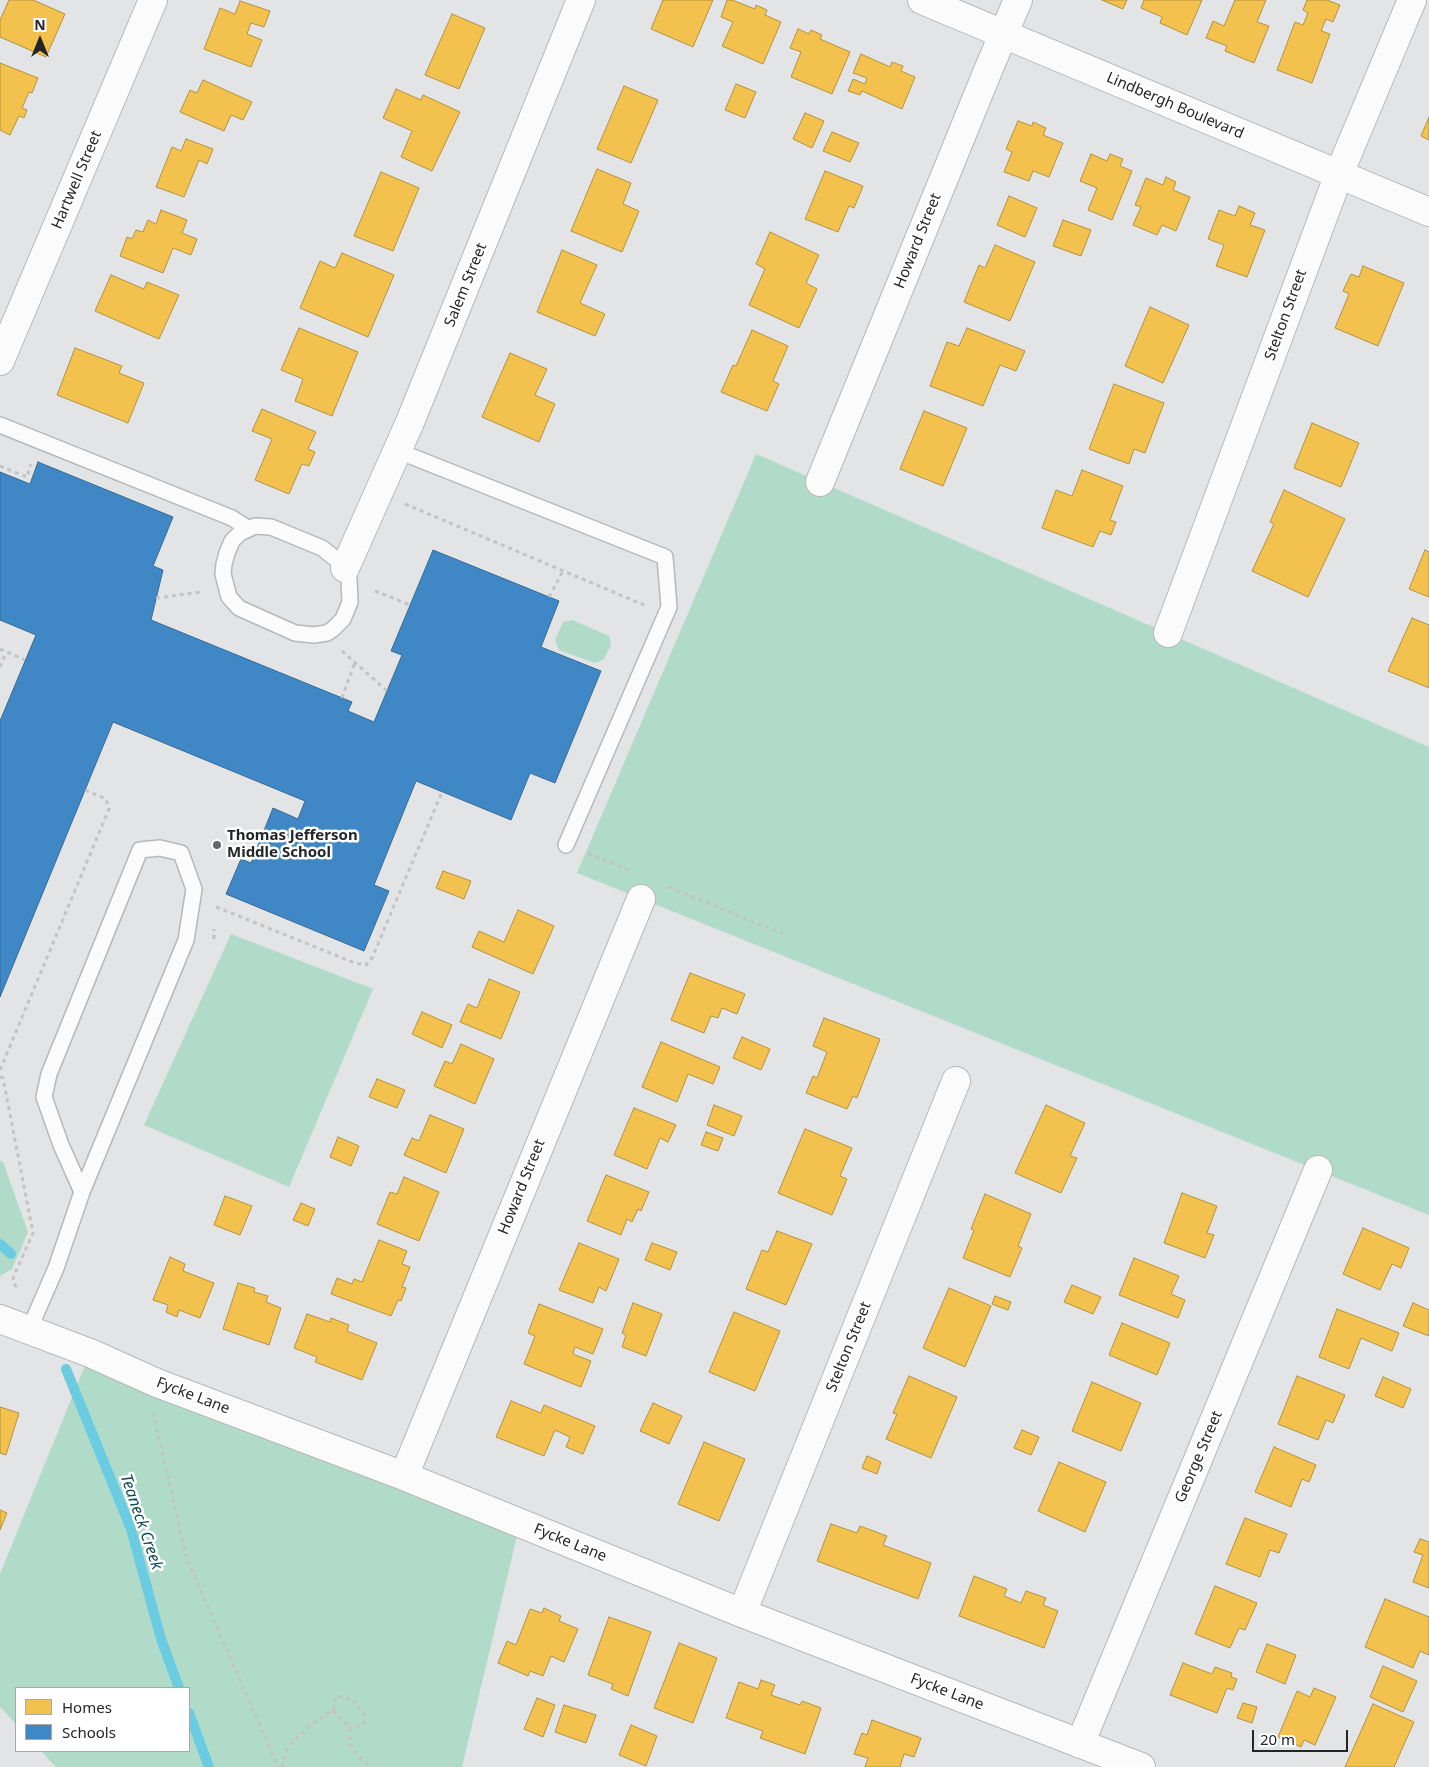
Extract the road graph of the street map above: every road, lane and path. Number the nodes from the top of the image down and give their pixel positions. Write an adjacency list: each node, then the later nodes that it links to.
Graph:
1 (153, 0): 9 (street, Hartwell Street)
2 (581, 0): 11 (street, Salem Street)
3 (922, 0): 6 (street, Lindbergh Boulevard)
4 (1018, 0): 6 (street, Howard Street)
5 (1412, 0): 7 (street, Stelton Street)
6 (1004, 34): 7 (street, Lindbergh Boulevard); 12 (street, Howard Street)
7 (1338, 174): 8 (street, Lindbergh Boulevard); 23 (street, Stelton Street)
8 (1429, 212)
9 (0, 361)
10 (0, 425): 14 (lane)
11 (398, 451): 15 (street, Salem Street); 22 (lane)
12 (820, 482)
13 (405, 504): 16 (path)
14 (249, 529): 15 (lane); 15 (lane)
15 (345, 568)
16 (563, 571): 19 (path); 22 (path)
17 (375, 591): 21 (path)
18 (201, 592): 20 (path)
19 (549, 597)
20 (156, 598)
21 (410, 605)
22 (666, 614): 34 (lane)
23 (1168, 633)
24 (0, 649): 26 (path)
25 (342, 650): 28 (path)
26 (6, 652): 27 (path); 29 (path)
27 (25, 660)
28 (355, 662): 30 (path); 31 (path)
29 (0, 667)
30 (387, 691)
31 (342, 698)
32 (85, 790): 39 (path)
33 (442, 792): 37 (path)
34 (566, 844): 35 (path)
35 (640, 886): 48 (street, Howard Street)
36 (666, 886): 38 (path)
37 (216, 907)
38 (783, 934)
39 (0, 1070)
40 (0, 1077): 44 (path)
41 (956, 1081): 49 (street, Stelton Street)
42 (1318, 1170): 52 (street, George Street)
43 (82, 1192): 43 (lane); 46 (lane)
44 (16, 1288)
45 (0, 1319): 46 (street, Fycke Lane)
46 (29, 1330): 47 (street, Fycke Lane)
47 (157, 1383): 48 (street, Fycke Lane); 53 (path)
48 (404, 1476): 49 (street, Fycke Lane)
49 (742, 1613): 52 (street, Fycke Lane)
50 (333, 1710): 51 (path); 51 (path); 53 (path)
51 (350, 1728): 54 (path)
52 (1080, 1744): 55 (street, Fycke Lane)
53 (280, 1767)
54 (372, 1767)
55 (1141, 1767)

